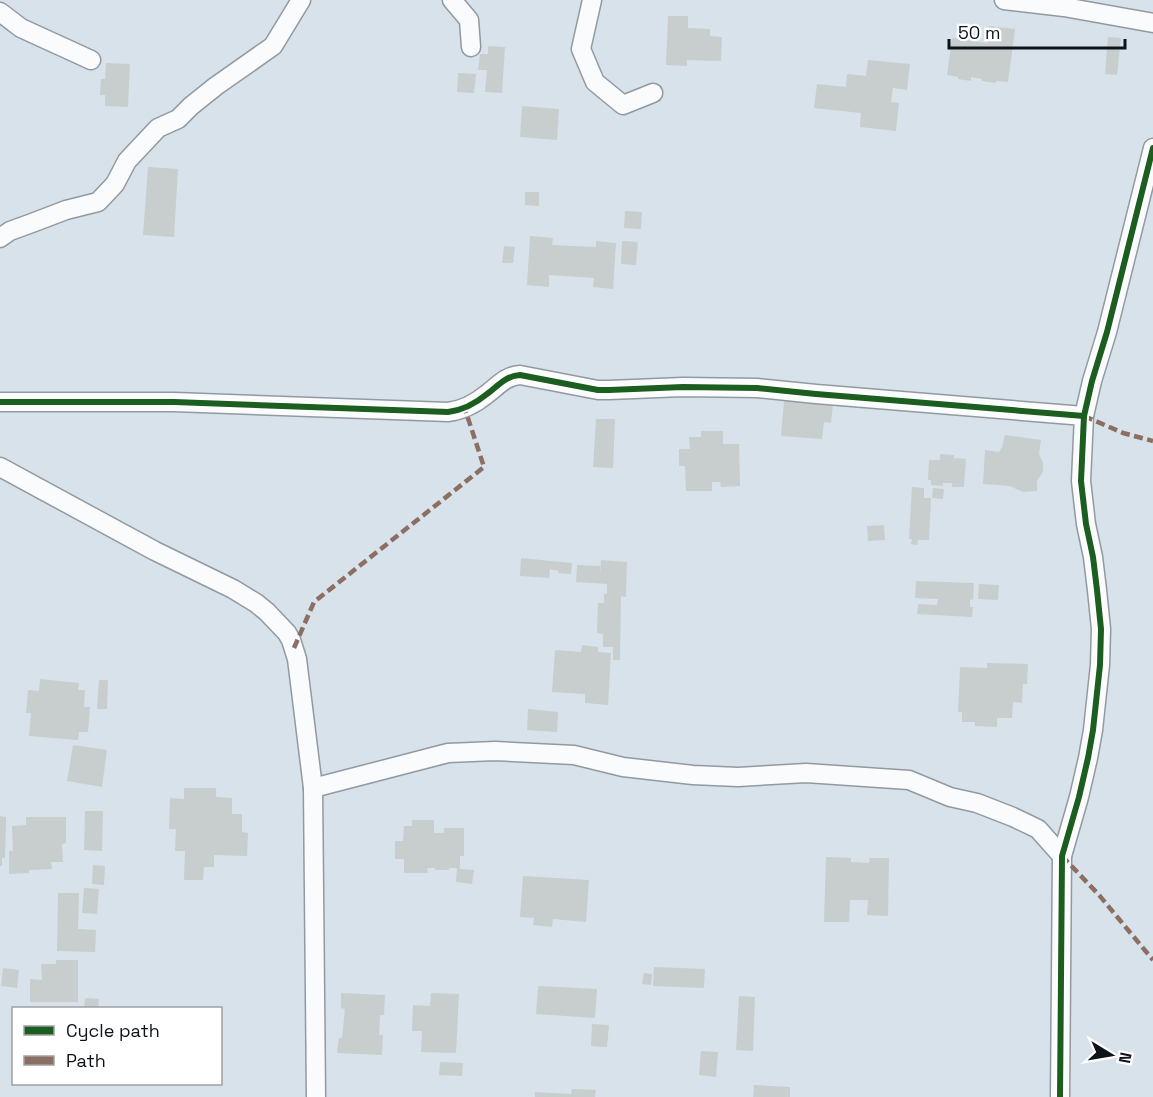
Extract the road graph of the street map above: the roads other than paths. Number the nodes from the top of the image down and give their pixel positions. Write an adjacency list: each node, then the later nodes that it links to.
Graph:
1 (301, 0): 11 (street)
2 (452, 0): 7 (street)
3 (592, 0): 9 (street)
4 (1004, 0): 6 (street)
5 (0, 12): 8 (street)
6 (1153, 23)
7 (471, 47)
8 (91, 60)
9 (653, 93)
10 (1153, 148): 13 (street)
11 (0, 238)
12 (0, 402): 13 (street)
13 (1084, 416): 16 (street)
14 (0, 467): 15 (street)
15 (313, 788): 16 (street); 17 (street)
16 (1062, 856): 18 (street)
17 (315, 1097)
18 (1060, 1097)

